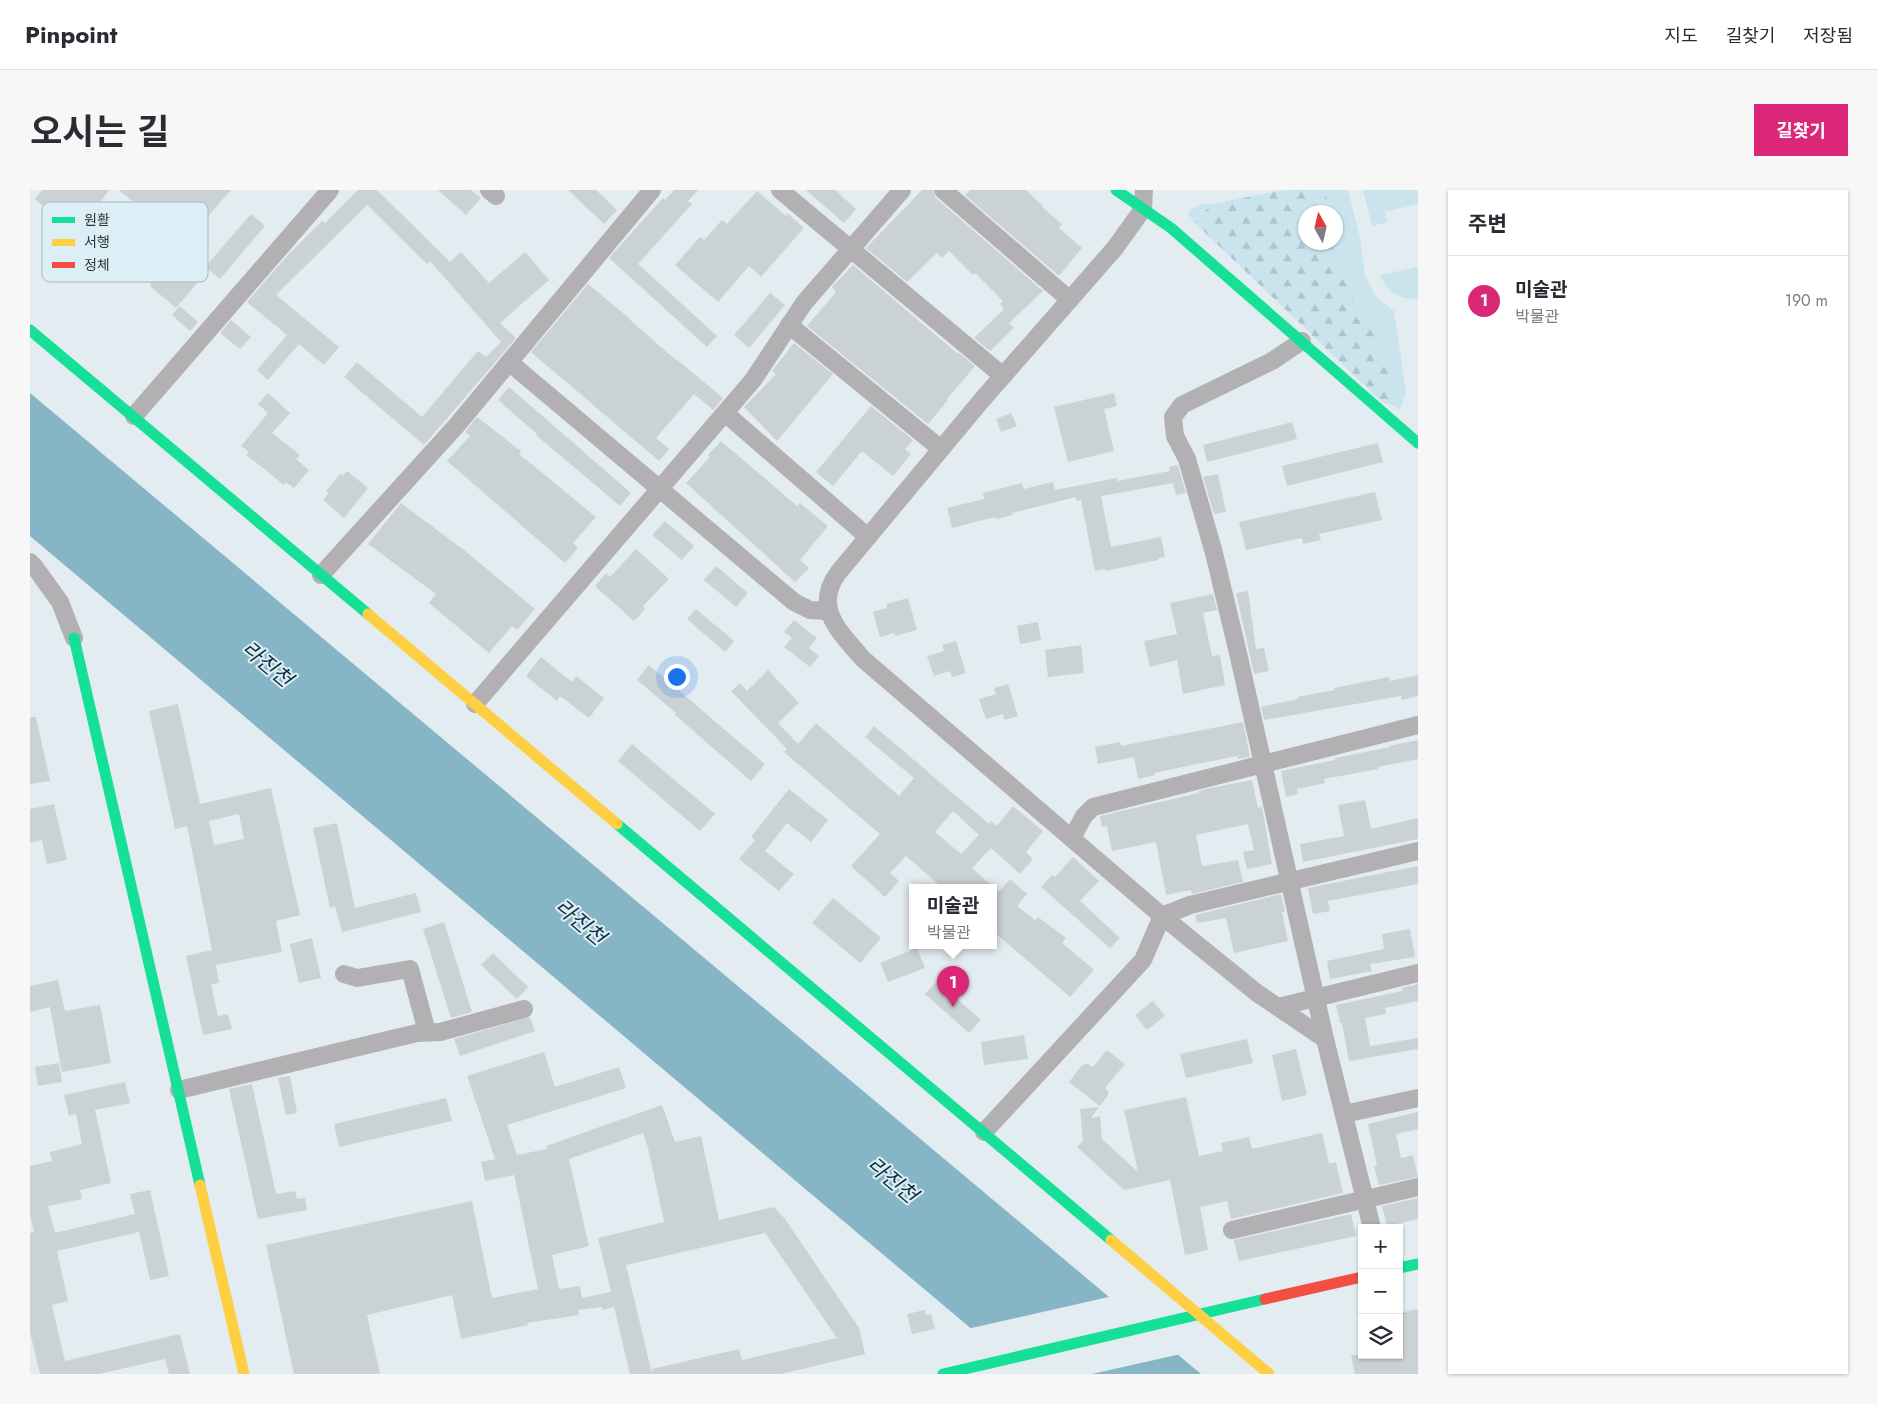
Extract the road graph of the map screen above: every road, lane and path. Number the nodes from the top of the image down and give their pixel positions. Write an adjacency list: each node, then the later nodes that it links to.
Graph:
1 (330, 190): 17 (street)
2 (652, 190): 14 (street)
3 (780, 190): 9 (street)
4 (902, 190): 9 (street)
5 (943, 190): 10 (street)
6 (1116, 190): 8 (street)
7 (1144, 190): 8 (street)
8 (1143, 209): 10 (street); 13 (street)
9 (850, 250): 11 (street); 15 (street)
10 (1070, 300): 15 (street)
11 (789, 325): 16 (street); 19 (street)
12 (30, 330): 17 (street)
13 (1302, 341): 18 (street); 28 (street)
14 (509, 362): 20 (street); 23 (street)
15 (1003, 376): 19 (street)
16 (725, 413): 20 (street); 21 (street)
17 (134, 416): 23 (street)
18 (1418, 443)
19 (941, 449): 21 (street)
20 (660, 490): 24 (street); 26 (street)
21 (868, 537): 24 (street)
22 (30, 562): 25 (street)
23 (321, 575): 26 (street)
24 (828, 611): 29 (street)
25 (74, 638): 40 (street)
26 (476, 704): 43 (street)
27 (1418, 725): 28 (street)
28 (1264, 765): 29 (street); 31 (street)
29 (1072, 838): 32 (street)
30 (1418, 851): 31 (street)
31 (1290, 880): 32 (street); 35 (street)
32 (1162, 916): 36 (street); 43 (street)
33 (1418, 973): 35 (street)
34 (344, 974): 38 (street)
35 (1316, 999): 36 (street); 39 (street)
36 (1278, 1007): 39 (street)
37 (524, 1009): 38 (street)
38 (427, 1032): 40 (street)
39 (1324, 1039): 42 (street)
40 (179, 1090): 53 (street)
41 (1418, 1098): 42 (street)
42 (1344, 1114): 45 (street)
43 (984, 1132): 51 (street)
44 (1418, 1187): 45 (street)
45 (1365, 1199): 46 (street); 47 (street)
46 (1371, 1224)
47 (1232, 1230)
48 (1418, 1264): 49 (street)
49 (1403, 1267)
50 (1358, 1278): 51 (street)
51 (1199, 1313): 52 (street); 55 (street)
52 (976, 1370): 54 (street)
53 (244, 1374)
54 (943, 1374)
55 (1269, 1374)

